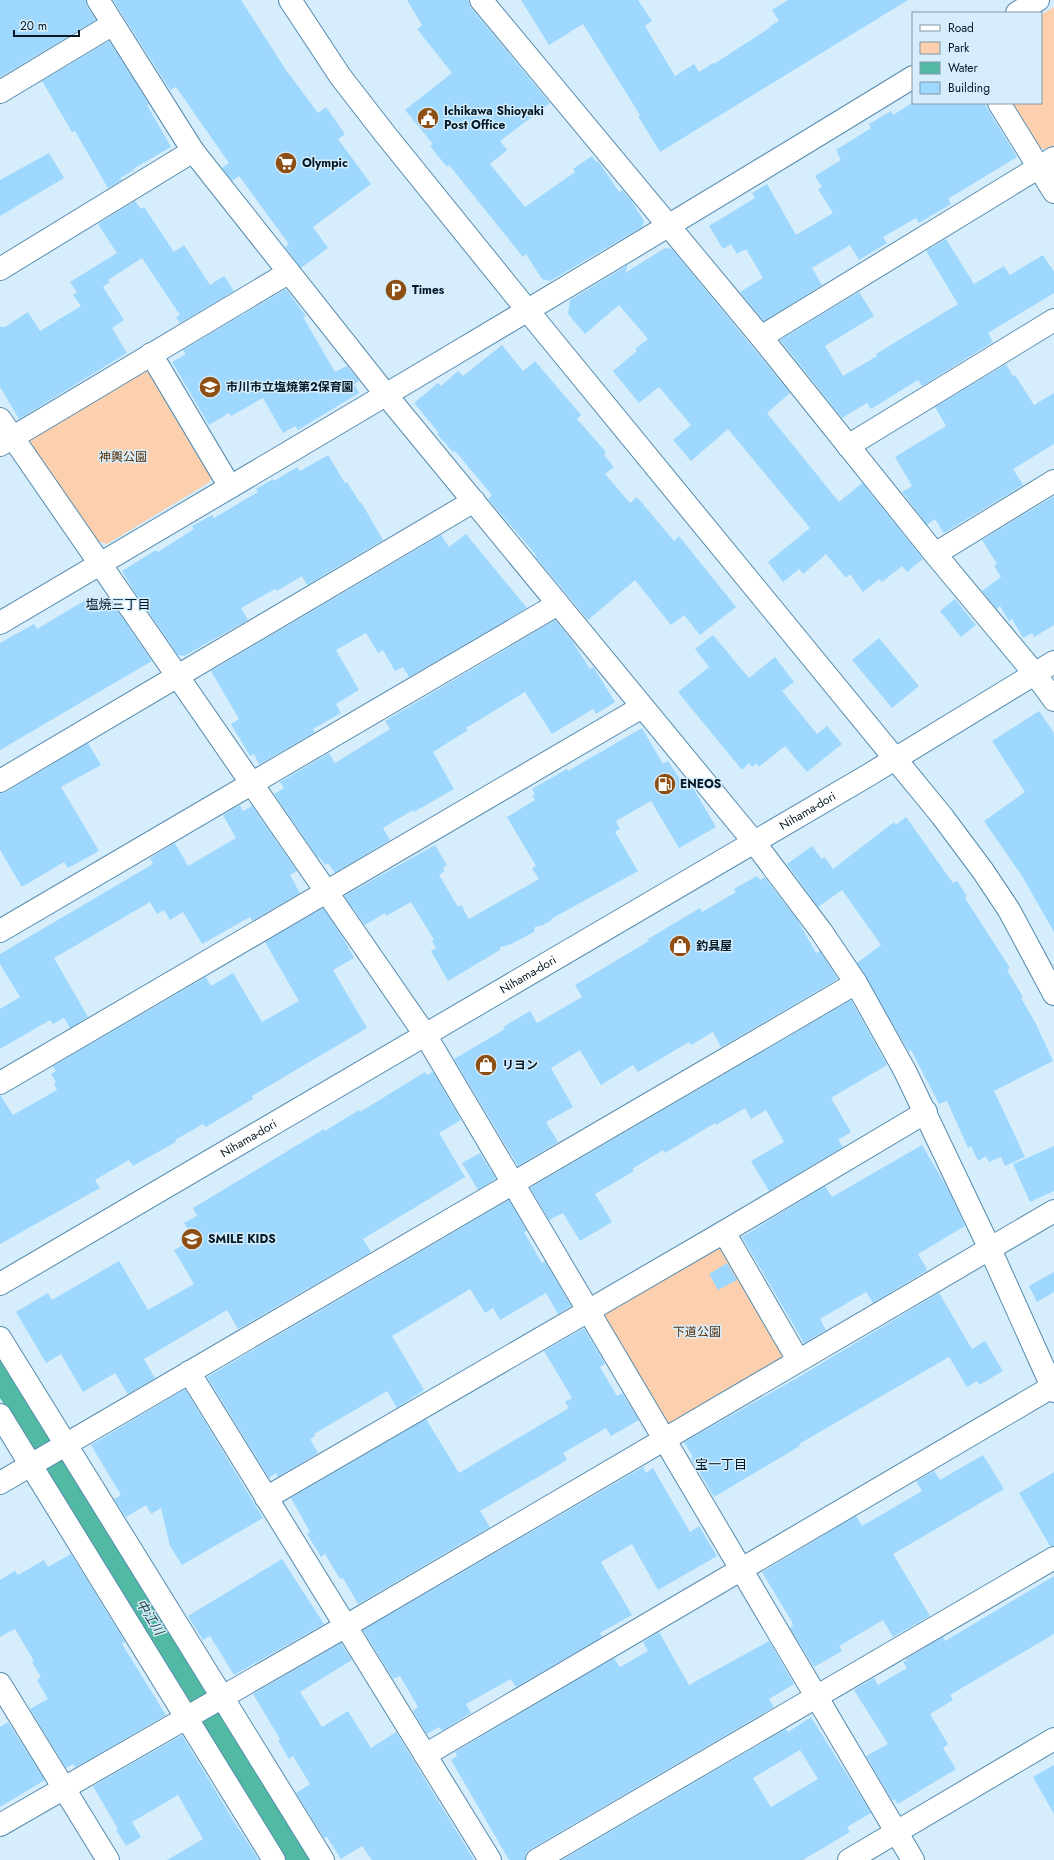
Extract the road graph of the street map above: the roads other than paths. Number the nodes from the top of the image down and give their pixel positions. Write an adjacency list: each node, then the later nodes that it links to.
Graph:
1 (98, 0): 6 (street)
2 (290, 0): 16 (street)
3 (481, 0): 13 (street)
4 (1038, 0): 5 (street)
5 (1019, 12)
6 (113, 24): 8 (street); 10 (street)
7 (912, 78): 13 (street)
8 (0, 92)
9 (1000, 104): 11 (street)
10 (193, 151): 14 (street); 15 (street)
11 (1046, 163): 12 (street); 18 (street)
12 (1054, 192)
13 (668, 227): 16 (street); 18 (street)
14 (0, 269)
15 (288, 273): 19 (street); 20 (street)
16 (528, 311): 20 (street); 36 (street)
17 (1054, 320): 23 (street)
18 (761, 337): 23 (street)
19 (151, 354): 22 (street); 25 (street)
20 (386, 396): 25 (street); 26 (street)
21 (0, 419): 22 (street)
22 (6, 441): 28 (street)
23 (848, 446): 27 (street)
24 (1054, 481): 27 (street)
25 (230, 487): 28 (street)
26 (474, 501): 29 (street); 33 (street)
27 (935, 554): 32 (street)
28 (100, 564): 30 (street); 33 (street)
29 (558, 604): 35 (street); 38 (street)
30 (0, 623)
31 (1054, 662): 32 (street, Nihama-dori)
32 (1035, 674): 34 (street); 36 (street, Nihama-dori)
33 (178, 676): 37 (street); 38 (street)
34 (1054, 700)
35 (642, 707): 39 (street); 40 (street)
36 (896, 759): 39 (street, Nihama-dori); 43 (street)
37 (0, 781)
38 (252, 784): 40 (street); 41 (street)
39 (754, 842): 42 (street); 44 (street, Nihama-dori)
40 (326, 891): 44 (street); 45 (street)
41 (0, 931)
42 (856, 983): 46 (street); 47 (street)
43 (1054, 994)
44 (426, 1036): 47 (street); 51 (street, Nihama-dori)
45 (3, 1076)
46 (926, 1112): 49 (street); 50 (street)
47 (513, 1183): 52 (street); 55 (street)
48 (1054, 1211): 50 (street)
49 (724, 1232): 52 (street); 54 (street)
50 (990, 1249): 54 (street); 56 (street)
51 (0, 1284)
52 (588, 1310): 58 (street); 62 (street)
53 (0, 1338): 59 (street)
54 (798, 1360): 58 (street)
55 (189, 1372): 59 (street); 62 (street)
56 (1053, 1389): 64 (street)
57 (0, 1415): 60 (street)
58 (664, 1439): 64 (street); 65 (street)
59 (63, 1446): 60 (street); 68 (street)
60 (34, 1463): 61 (street); 69 (street)
61 (0, 1483)
62 (266, 1498): 65 (street)
63 (1054, 1558): 67 (street)
64 (740, 1569): 67 (street); 71 (street)
65 (346, 1626): 68 (street); 71 (street)
66 (0, 1684): 72 (street)
67 (816, 1698): 74 (street); 79 (street)
68 (219, 1700): 69 (street); 77 (street)
69 (191, 1716): 72 (street); 76 (street)
70 (1054, 1739): 74 (street)
71 (425, 1755): 78 (street)
72 (64, 1789): 73 (street); 75 (street)
73 (0, 1824)
74 (896, 1832): 80 (street); 81 (street)
75 (108, 1860)
76 (274, 1860)
77 (323, 1860)
78 (490, 1860)
79 (537, 1860)
80 (849, 1860)
81 (913, 1860)

